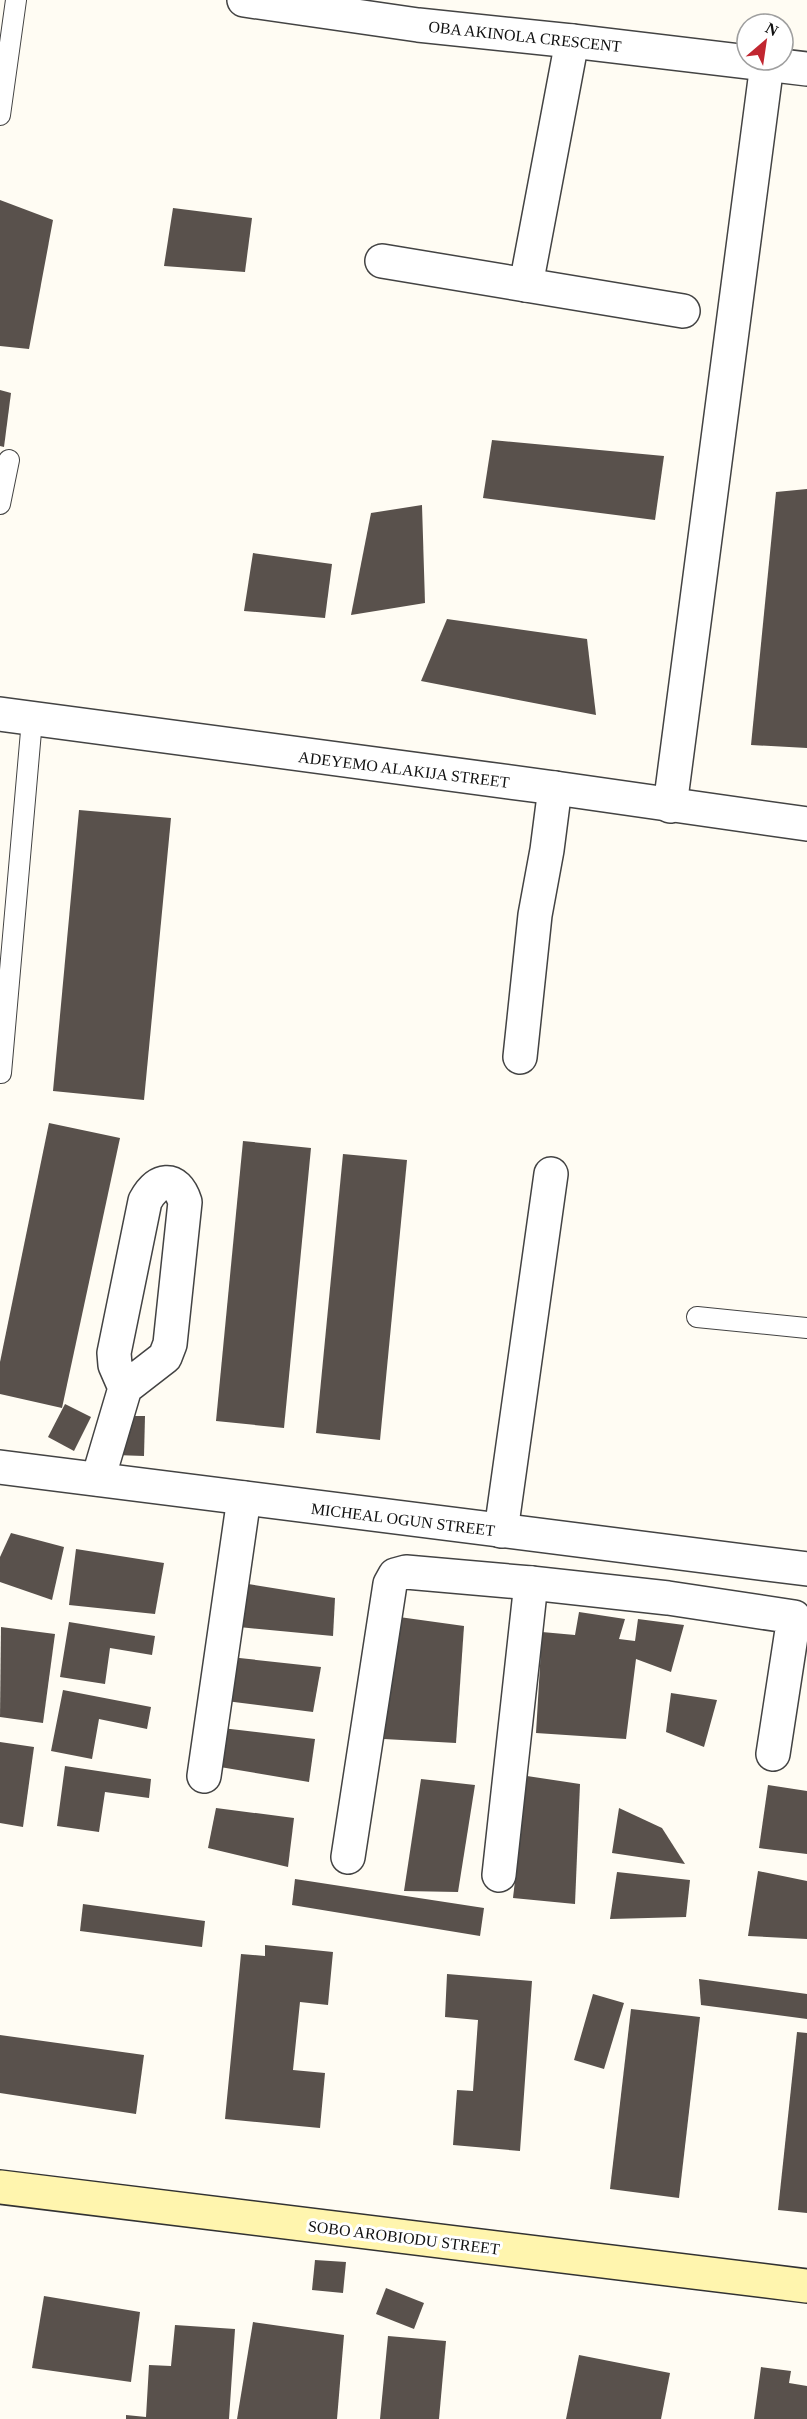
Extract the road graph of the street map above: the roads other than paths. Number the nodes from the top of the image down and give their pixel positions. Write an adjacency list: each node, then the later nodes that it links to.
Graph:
1 (16, 0): 5 (lane)
2 (244, 0): 3 (street, OBA AKINOLA CRESCENT)
3 (420, 13): 4 (street, OBA AKINOLA CRESCENT)
4 (572, 41): 6 (street, OBA AKINOLA CRESCENT); 10 (street)
5 (4, 54): 8 (lane)
6 (735, 60)
7 (766, 72): 17 (street)
8 (0, 115)
9 (382, 261): 10 (street)
10 (526, 285): 11 (street)
11 (683, 311)
12 (9, 459): 13 (lane)
13 (0, 504)
14 (0, 714): 15 (street, ADEYEMO ALAKIJA STREET)
15 (32, 720): 16 (street, ADEYEMO ALAKIJA STREET); 20 (lane)
16 (555, 788): 17 (street, ADEYEMO ALAKIJA STREET); 19 (street)
17 (670, 806): 18 (street, ADEYEMO ALAKIJA STREET)
18 (807, 825)
19 (520, 1057)
20 (1, 1073)
21 (551, 1174): 28 (street)
22 (697, 1317): 23 (lane)
23 (807, 1328)
24 (125, 1388): 24 (street); 26 (street)
25 (0, 1467): 26 (street, MICHEAL OGUN STREET)
26 (98, 1479): 27 (street, MICHEAL OGUN STREET)
27 (244, 1498): 28 (street, MICHEAL OGUN STREET); 35 (street)
28 (501, 1531): 29 (street, MICHEAL OGUN STREET)
29 (673, 1552): 30 (street, MICHEAL OGUN STREET); 32 (street)
30 (807, 1569)
31 (531, 1582): 32 (street); 36 (street); 37 (street)
32 (668, 1598): 33 (street)
33 (801, 1618): 34 (street)
34 (773, 1754)
35 (204, 1776)
36 (348, 1857)
37 (499, 1875)
38 (0, 2187): 39 (street, SOBO AROBIODU STREET)
39 (807, 2286)

